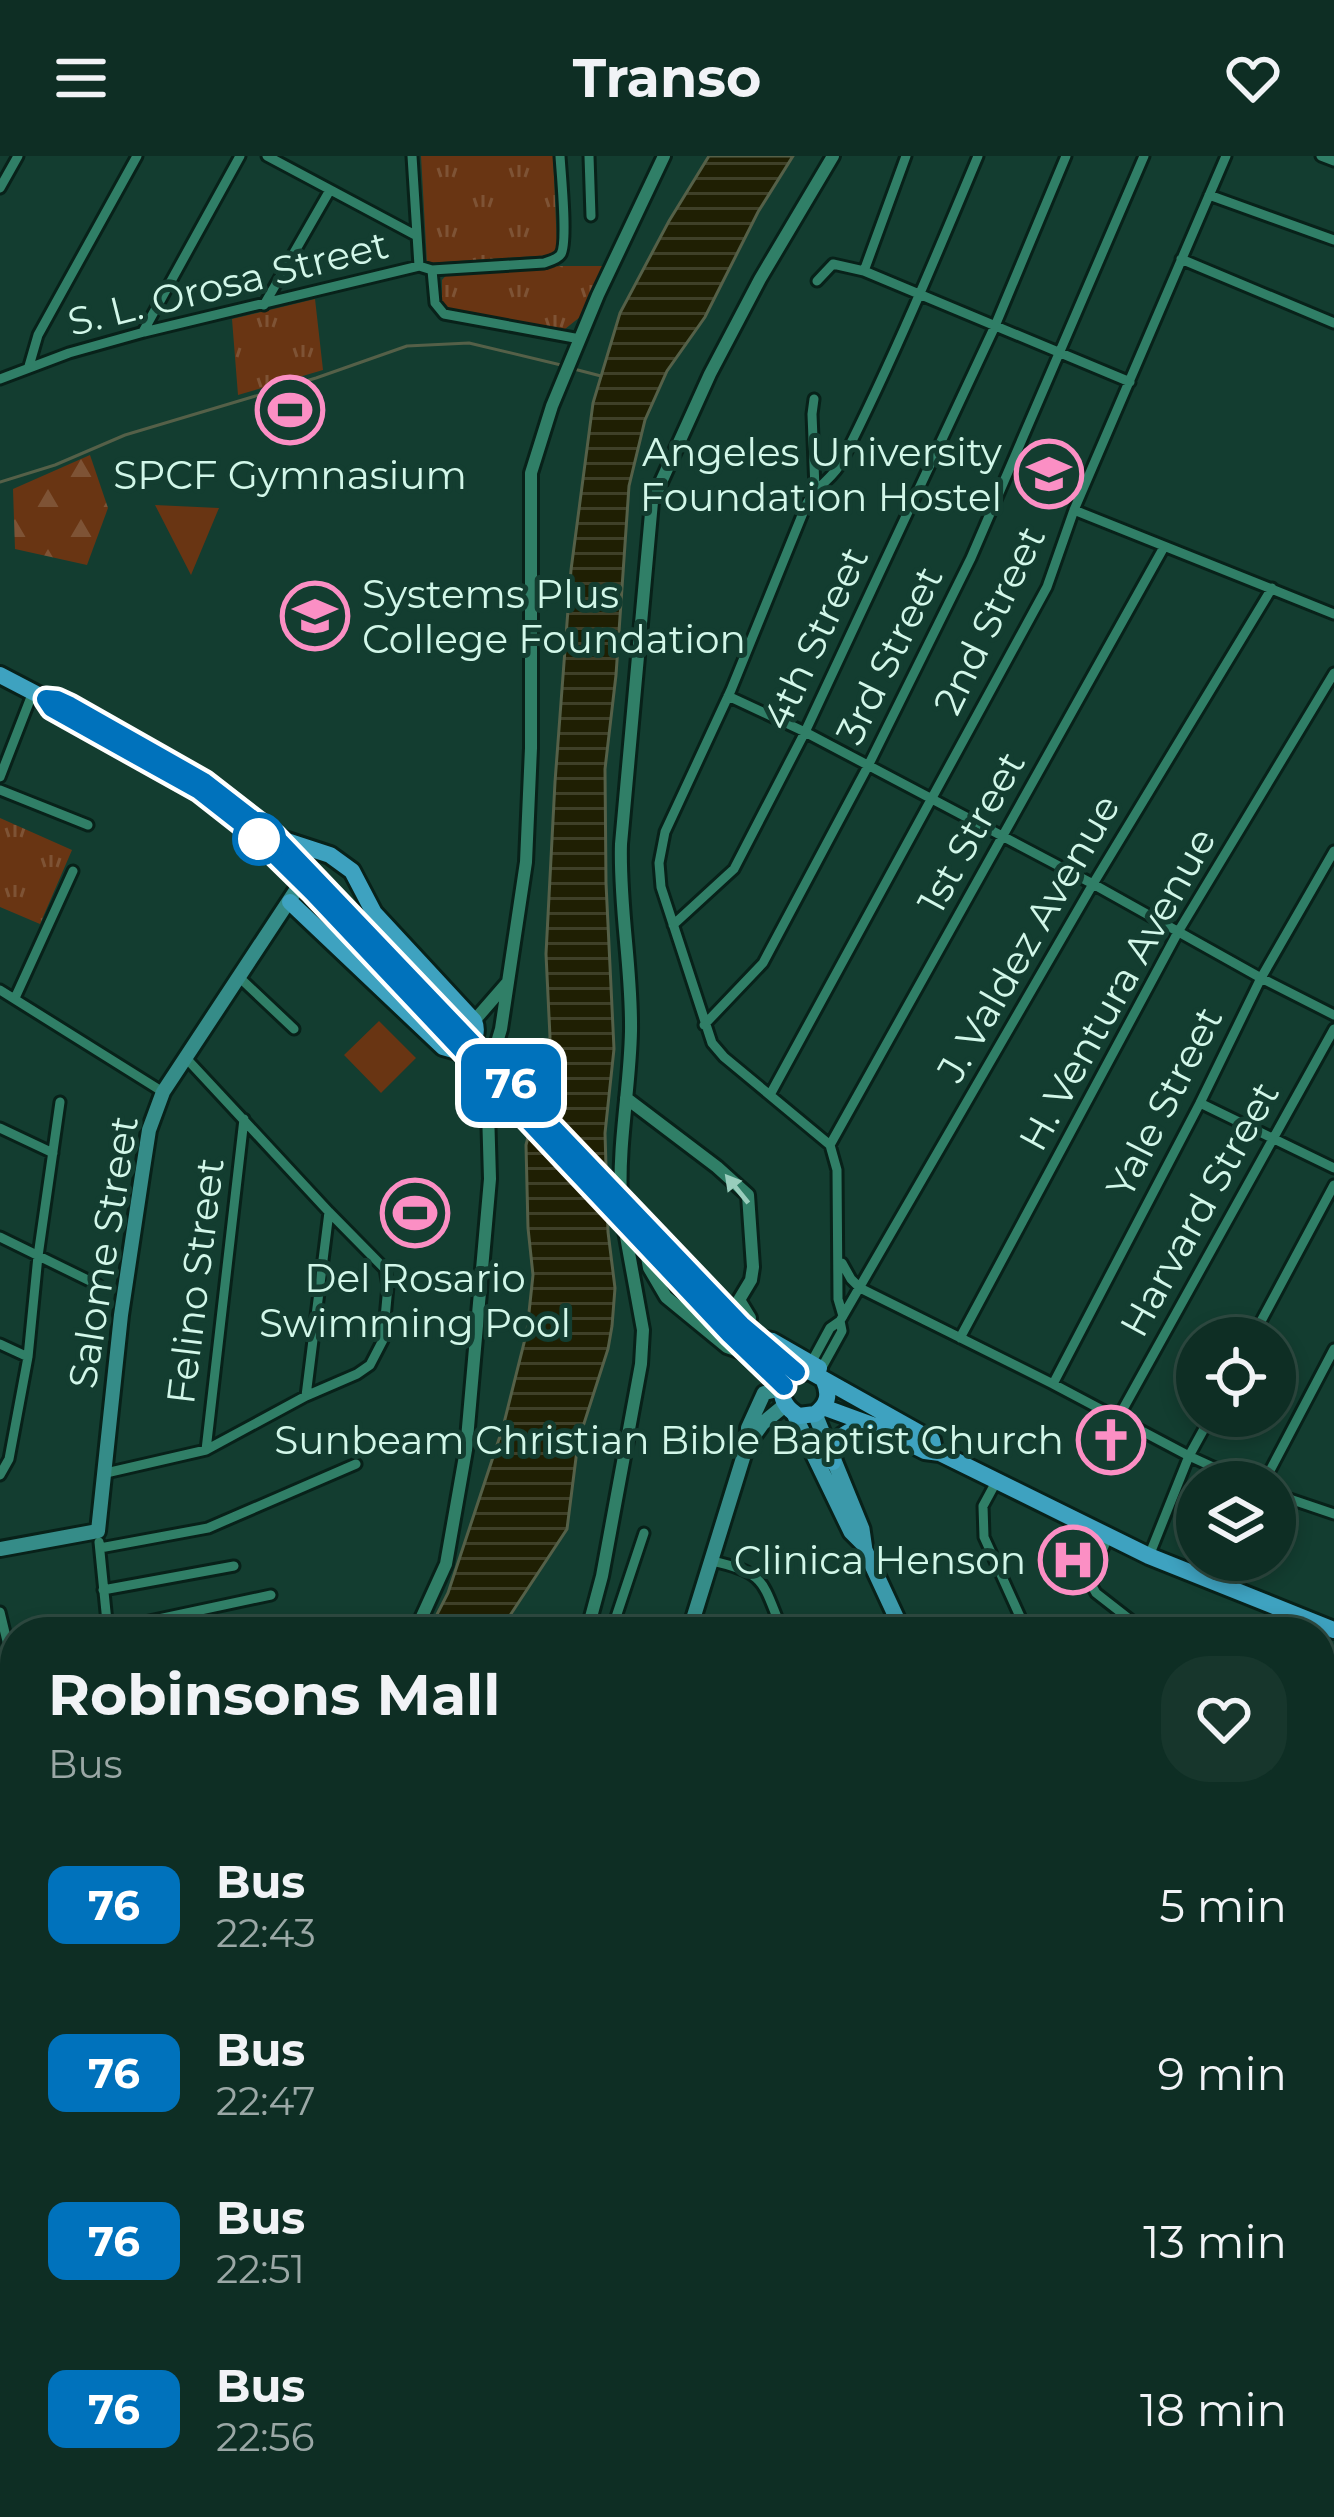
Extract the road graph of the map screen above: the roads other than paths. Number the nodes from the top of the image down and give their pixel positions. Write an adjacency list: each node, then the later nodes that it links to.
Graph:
1 (18, 156): 17 (street)
2 (136, 156): 35 (street)
3 (240, 156): 32 (street)
4 (267, 156): 18 (street)
5 (412, 156): 21 (street)
6 (560, 156): 25 (street)
7 (589, 156): 20 (street)
8 (664, 156): 33 (street)
9 (833, 156): 81 (street)
10 (907, 156): 26 (street)
11 (978, 156): 28 (street)
12 (1066, 156): 31 (street, 4th Street)
13 (1144, 156): 34 (street, 3rd Street)
14 (1226, 156): 19 (street, 2nd Street)
15 (1321, 156): 16 (street)
16 (1334, 161)
17 (0, 188)
18 (330, 190): 21 (street); 29 (street)
19 (1209, 194): 22 (street); 23 (street, 2nd Street)
20 (591, 216)
21 (417, 236): 24 (street)
22 (1334, 240)
23 (1181, 259): 30 (street); 37 (street, 2nd Street)
24 (418, 266): 25 (street, S. L. Orosa Street); 29 (street, S. L. Orosa Street)
25 (432, 270): 33 (street, S. L. Orosa Street)
26 (864, 271): 27 (street); 28 (street)
27 (817, 280)
28 (921, 294): 31 (street); 39 (street)
29 (264, 305): 32 (street, S. L. Orosa Street)
30 (1334, 323)
31 (995, 326): 34 (street); 48 (street, 4th Street)
32 (144, 332): 35 (street, S. L. Orosa Street)
33 (577, 346): 68 (street)
34 (1061, 353): 37 (street); 49 (street, 3rd Street)
35 (29, 366): 36 (street, S. L. Orosa Street)
36 (0, 379)
37 (1130, 382): 40 (street, 2nd Street)
38 (814, 399): 39 (street)
39 (815, 489): 47 (street)
40 (1074, 510): 41 (street); 52 (street, 2nd Street)
41 (1164, 547): 42 (street); 55 (street, 1st Street)
42 (1272, 588): 43 (street); 60 (street, J. Valdez Avenue)
43 (1334, 614)
44 (1334, 674): 65 (street, H. Ventura Avenue)
45 (0, 675): 46 (highway)
46 (40, 696): 50 (street); 54 (highway); 59 (highway)
47 (728, 696): 48 (street); 64 (street)
48 (805, 732): 49 (street); 64 (street, 4th Street)
49 (868, 766): 52 (street); 73 (street, 3rd Street)
50 (0, 778)
51 (0, 790): 53 (street)
52 (932, 800): 55 (street); 80 (street, 2nd Street)
53 (88, 825)
54 (275, 837): 57 (highway); 61 (highway)
55 (1002, 837): 60 (street); 87 (street, 1st Street)
56 (1334, 851): 67 (street, Yale Street)
57 (346, 866): 61 (highway); 72 (highway)
58 (73, 871): 70 (street)
59 (302, 881): 61 (highway); 62 (main road, Salome Street); 63 (highway)
60 (1094, 884): 65 (street); 99 (street, J. Valdez Avenue)
61 (325, 894): 102 (highway, bridge)
62 (290, 902): 63 (highway); 66 (main road, Salome Street)
63 (309, 919): 76 (highway)
64 (673, 925): 73 (street)
65 (1178, 932): 67 (street); 103 (street, H. Ventura Avenue)
66 (240, 977): 74 (street); 77 (main road, Salome Street)
67 (1261, 978): 71 (street); 83 (street, Yale Street)
68 (508, 981): 72 (street); 78 (street)
69 (0, 990): 70 (street)
70 (15, 998): 79 (street)
71 (1334, 1015)
72 (474, 1021): 76 (highway)
73 (704, 1025): 80 (street)
74 (294, 1029)
75 (1334, 1029): 86 (street, Harvard Street)
76 (457, 1052): 78 (street)
77 (187, 1058): 79 (main road, Salome Street); 84 (street)
78 (487, 1087): 140 (street)
79 (163, 1092): 122 (main road, Salome Street)
80 (771, 1093): 87 (street)
81 (626, 1098): 90 (street); 102 (street, one-way to 81)
82 (60, 1102): 88 (street)
83 (1200, 1103): 86 (street); 107 (street, Yale Street)
84 (244, 1119): 92 (street); 114 (street, Felino Street)
85 (0, 1128): 88 (street)
86 (1273, 1137): 89 (street); 111 (street, Harvard Street)
87 (830, 1145): 97 (street)
88 (52, 1154): 96 (street)
89 (1334, 1168)
90 (620, 1184): 93 (street); 94 (street)
91 (1334, 1185): 100 (street)
92 (328, 1212): 109 (street); 109 (street)
93 (624, 1234): 94 (street); 141 (street)
94 (643, 1237): 102 (street)
95 (0, 1238): 96 (street)
96 (38, 1256): 98 (street); 106 (street)
97 (839, 1258): 99 (street); 101 (street)
98 (98, 1285)
99 (860, 1288): 101 (street, J. Valdez Avenue); 103 (street)
100 (1263, 1317)
101 (842, 1318): 108 (street, J. Valdez Avenue)
102 (745, 1336): 108 (highway)
103 (960, 1338): 107 (street)
104 (0, 1344): 106 (street)
105 (1334, 1349): 119 (street)
106 (28, 1357): 117 (street)
107 (1053, 1384): 111 (street)
108 (800, 1385): 110 (highway); 110 (highway); 115 (highway); 130 (main road); 134 (main road)
109 (306, 1396): 114 (street)
110 (819, 1411): 112 (highway); 120 (main road)
111 (1118, 1418): 116 (street)
112 (875, 1426): 115 (highway); 120 (highway)
113 (1199, 1437): 116 (street)
114 (206, 1450): 122 (street)
115 (934, 1450): 124 (highway)
116 (1189, 1456): 118 (street); 133 (street)
117 (5, 1457): 123 (street)
118 (1200, 1461)
119 (1275, 1461)
120 (833, 1462): 130 (main road)
121 (356, 1464): 131 (street)
122 (106, 1473): 127 (main road, Salome Street)
123 (0, 1475)
124 (996, 1482): 129 (highway); 146 (street)
125 (1296, 1500): 126 (street)
126 (1334, 1514)
127 (98, 1531): 131 (street); 132 (main road)
128 (644, 1533): 142 (street)
129 (1108, 1537): 133 (highway); 147 (street)
130 (862, 1544): 145 (main road)
131 (100, 1548): 136 (street)
132 (0, 1549)
133 (1149, 1556): 148 (highway)
134 (712, 1561): 143 (main road); 144 (street)
135 (234, 1566): 136 (street)
136 (104, 1590): 138 (street)
137 (271, 1595): 139 (street)
138 (106, 1617)
139 (171, 1617)
140 (422, 1617)
141 (591, 1617)
142 (615, 1617)
143 (694, 1617)
144 (776, 1617)
145 (896, 1617)
146 (1020, 1617)
147 (1127, 1617)
148 (1284, 1617)
149 (678, 2517): 150 (street)
150 (688, 2517)

